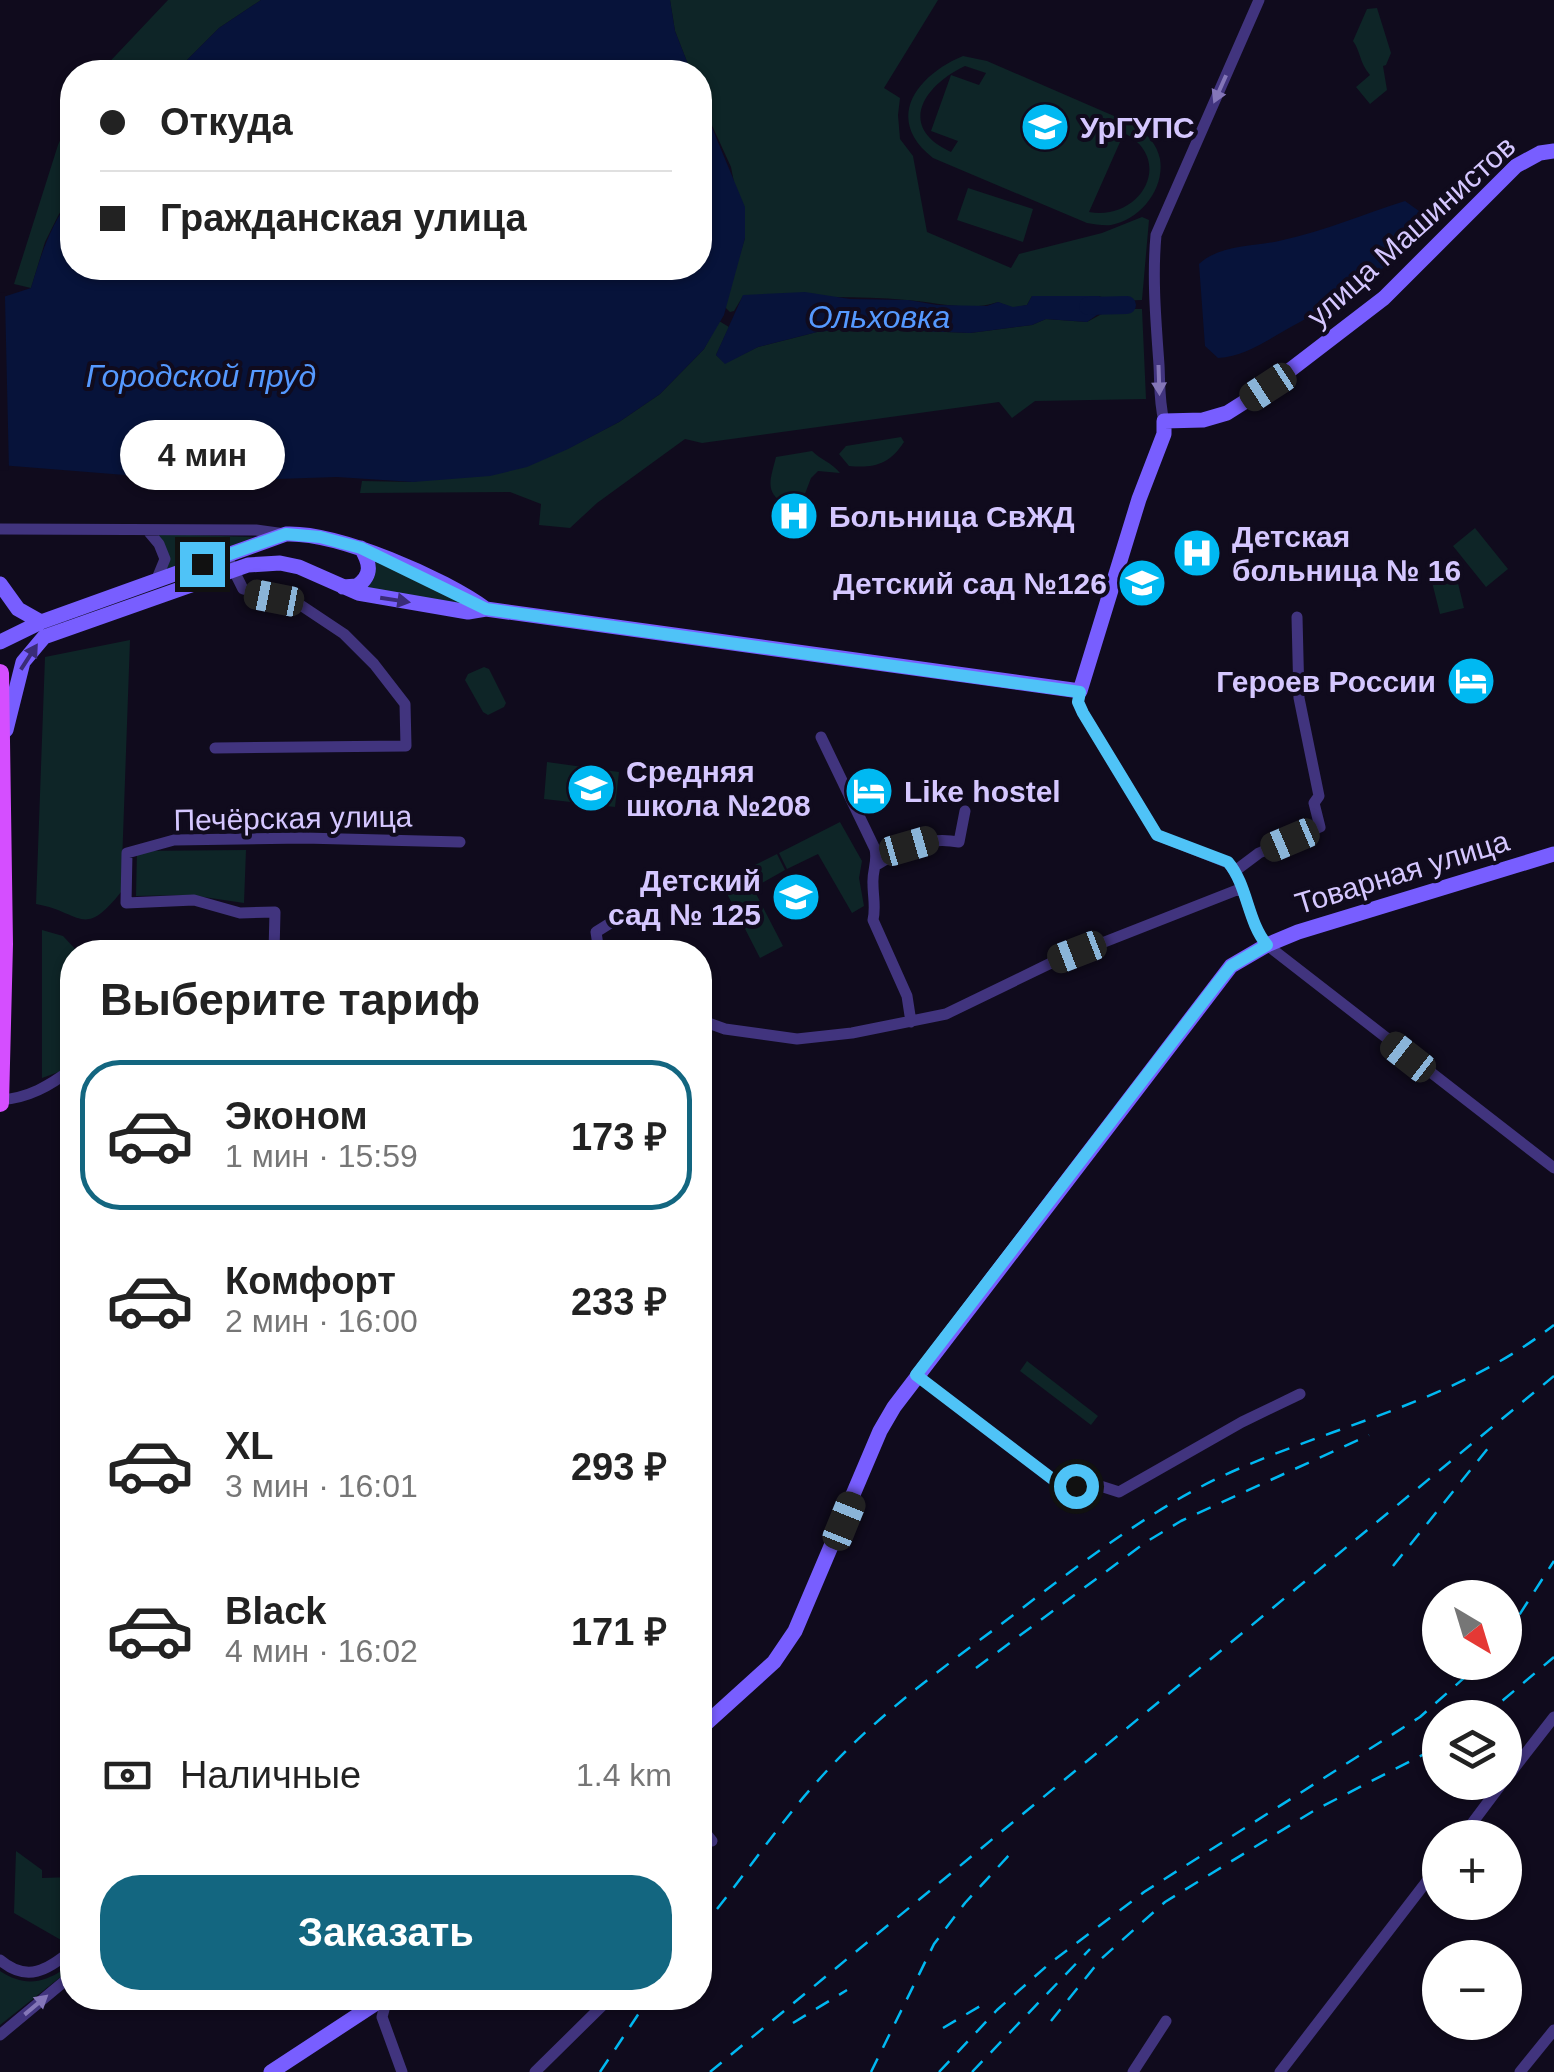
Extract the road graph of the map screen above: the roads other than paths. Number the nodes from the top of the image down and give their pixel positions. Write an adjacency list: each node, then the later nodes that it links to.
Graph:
1 (1260, 0): 3 (street, one-way to 3)
2 (1554, 151): 3 (street, улица Машинистов)
3 (1164, 421): 17 (street)
4 (0, 530): 5 (street)
5 (148, 532): 6 (street); 10 (street)
6 (286, 534): 7 (street); 8 (street)
7 (361, 548): 11 (street); 12 (street)
8 (229, 562): 10 (street); 11 (street); 19 (street); 20 (street, one-way to 8)
9 (0, 584): 14 (street)
10 (150, 584): 14 (street)
11 (343, 587): 12 (street, one-way to 12)
12 (486, 609): 17 (street)
13 (1297, 617): 25 (street)
14 (41, 622): 15 (street)
15 (0, 642)
16 (0, 673): 20 (main road)
17 (1080, 692): 25 (street)
18 (821, 736): 24 (street)
19 (215, 748)
20 (2, 749): 34 (main road)
21 (965, 811): 24 (street)
22 (460, 842): 28 (street, Печёрская улица)
23 (1554, 854): 30 (street, Товарная улица)
24 (878, 864): 31 (street)
25 (1235, 872): 26 (street)
26 (1242, 888): 30 (street); 31 (street)
27 (612, 922): 29 (street)
28 (274, 940)
29 (597, 940)
30 (1267, 945): 35 (street); 36 (street, Товарная улица)
31 (911, 1022): 32 (street)
32 (712, 1024)
33 (60, 1077): 34 (street)
34 (0, 1102)
35 (1554, 1168)
36 (916, 1375): 37 (street); 38 (street, Товарная улица)
37 (1300, 1394)
38 (712, 1718)
39 (1554, 1718): 40 (street)
40 (1522, 1758)
41 (1490, 1800): 42 (street)
42 (1475, 1820)
43 (1422, 1887): 57 (street)
44 (60, 1959): 45 (street)
45 (0, 1960)
46 (60, 1983): 52 (street, one-way to 46)
47 (368, 2010): 53 (street)
48 (383, 2010): 54 (street)
49 (598, 2010): 55 (street)
50 (1166, 2021): 56 (street)
51 (1554, 2030): 58 (street)
52 (0, 2035)
53 (272, 2072)
54 (402, 2072)
55 (536, 2072)
56 (1132, 2072)
57 (1280, 2072)
58 (1520, 2072)

